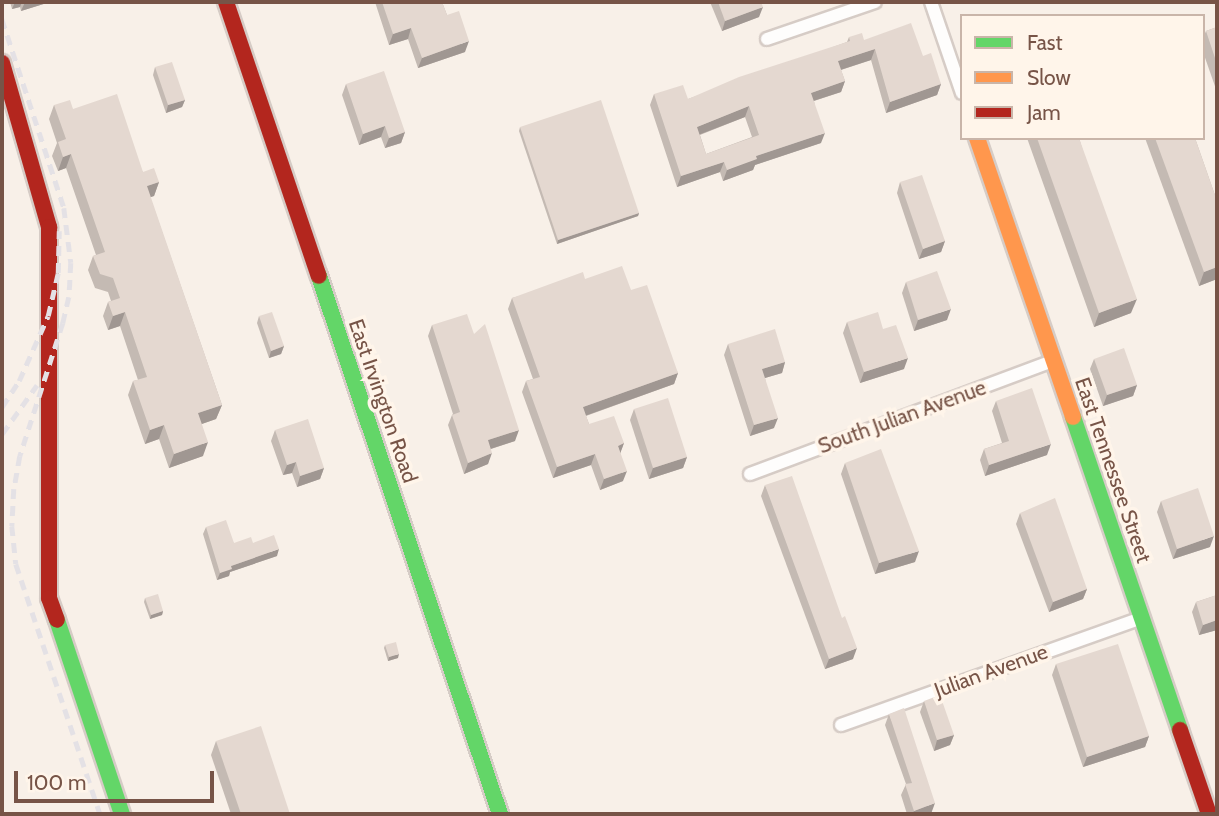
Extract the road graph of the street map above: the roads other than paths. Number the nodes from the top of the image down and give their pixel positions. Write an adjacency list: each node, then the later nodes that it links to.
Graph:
1 (226, 2): 13 (street, East Irvington Road)
2 (875, 2): 4 (street)
3 (931, 2): 6 (street)
4 (767, 39)
5 (2, 63): 12 (street)
6 (960, 87)
7 (978, 140): 8 (street, East Tennessee Street)
8 (1054, 361): 9 (street, South Julian Avenue); 10 (street, East Tennessee Street)
9 (750, 474)
10 (1141, 618): 11 (street, Julian Avenue); 14 (street, East Tennessee Street)
11 (841, 725)
12 (122, 814)
13 (500, 814)
14 (1209, 814)

